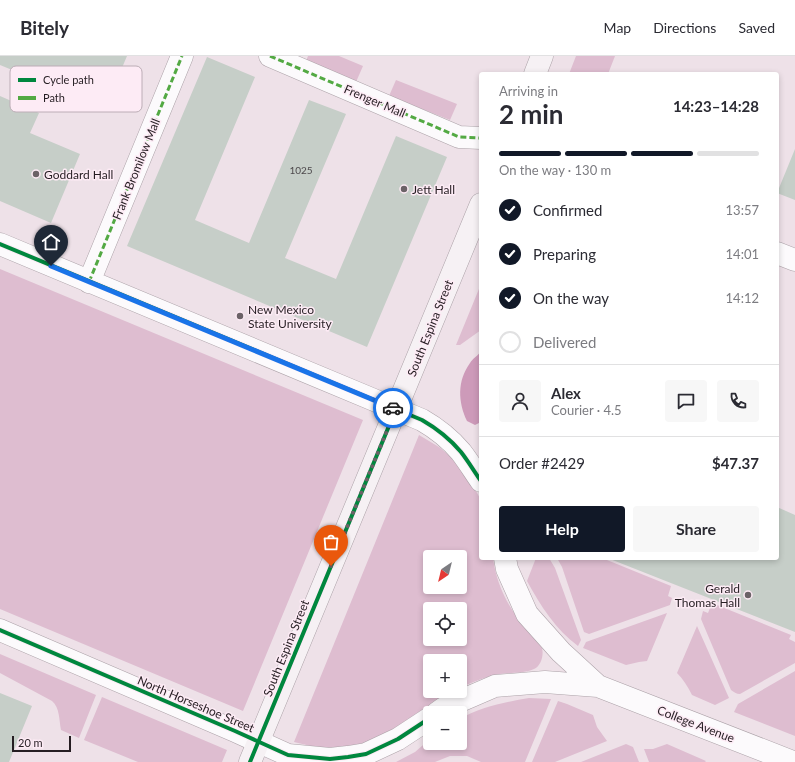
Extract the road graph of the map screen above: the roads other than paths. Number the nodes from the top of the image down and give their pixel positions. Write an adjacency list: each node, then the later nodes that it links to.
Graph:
1 (182, 56): 10 (street, Frank Bromilow Mall)
2 (270, 56): 5 (street, Frenger Mall)
3 (542, 56): 4 (street)
4 (536, 72)
5 (479, 138)
6 (479, 209): 11 (street, South Espina Street)
7 (0, 244): 10 (street)
8 (779, 254): 9 (street)
9 (795, 260)
10 (90, 282): 11 (street)
11 (396, 409): 12 (street); 18 (street, South Espina Street)
12 (479, 478)
13 (505, 560): 15 (street)
14 (0, 630): 18 (street, North Horseshoe Street)
15 (598, 686): 16 (street); 20 (street, College Avenue)
16 (449, 706)
17 (423, 723): 18 (street, North Horseshoe Street)
18 (259, 742): 19 (street, South Espina Street)
19 (250, 762)
20 (794, 762)

